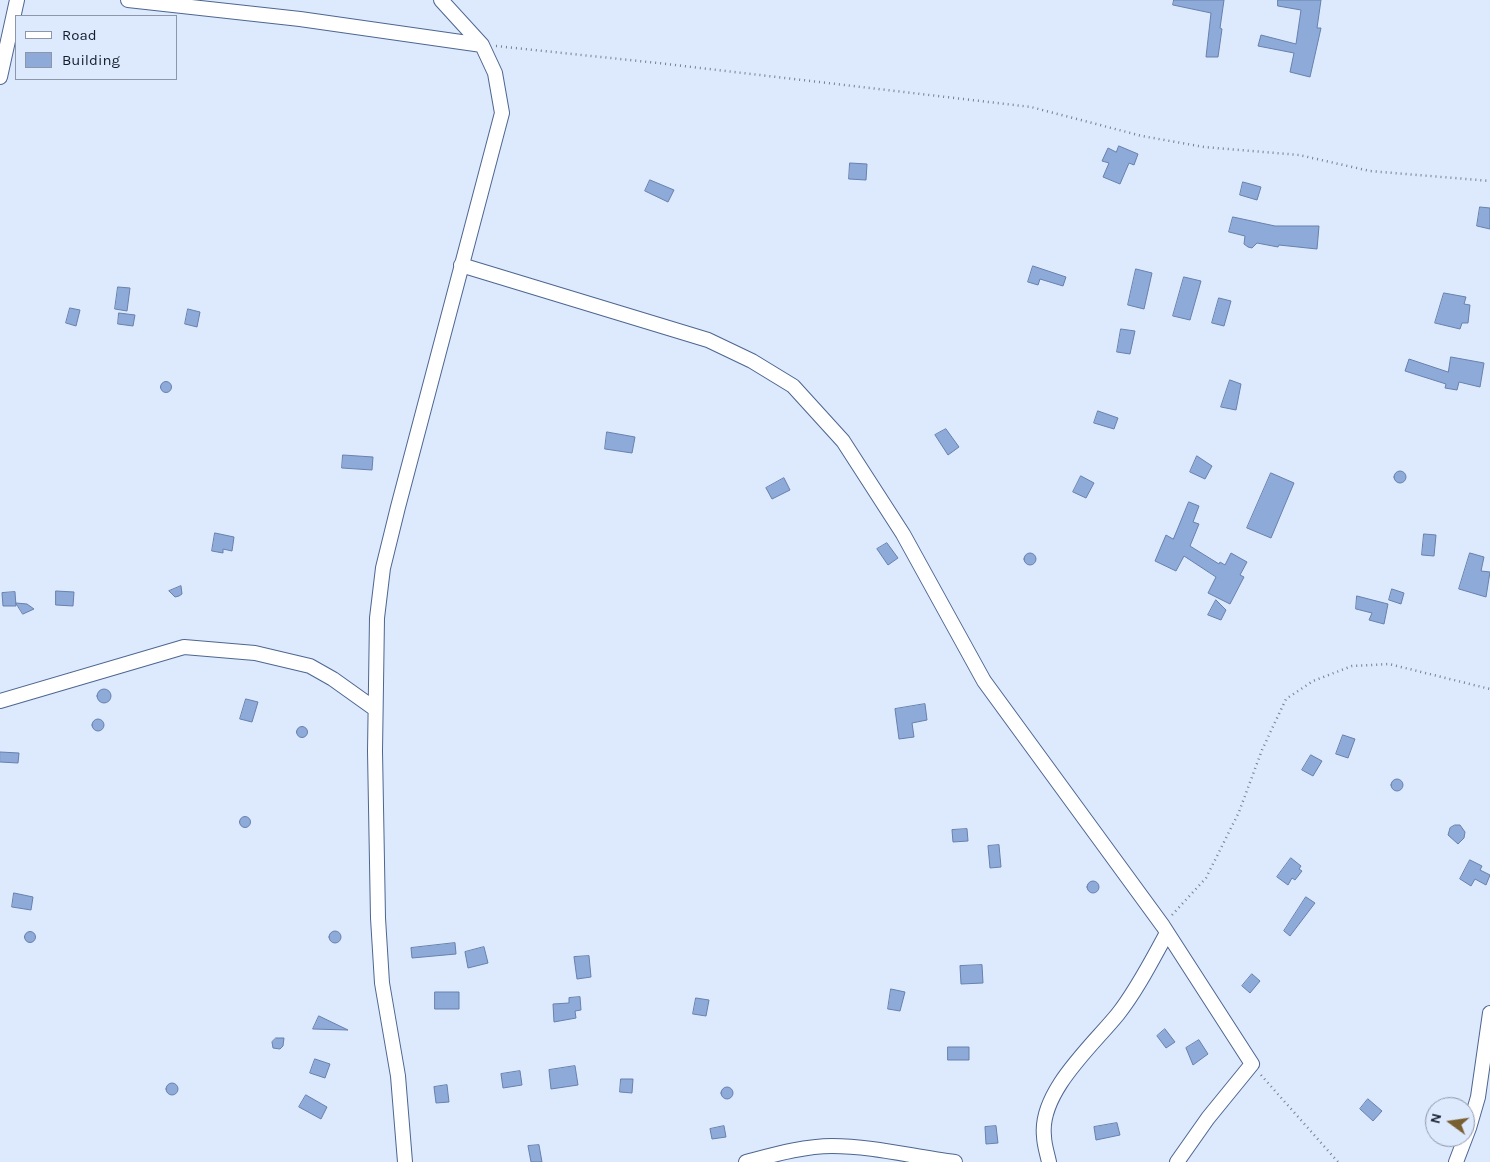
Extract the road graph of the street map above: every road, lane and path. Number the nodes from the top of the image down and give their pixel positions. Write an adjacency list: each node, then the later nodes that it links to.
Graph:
1 (17, 0): 5 (street)
2 (128, 0): 4 (street)
3 (441, 0): 4 (street)
4 (482, 45): 6 (path); 7 (street)
5 (0, 77)
6 (1490, 181)
7 (461, 265): 10 (street); 11 (street)
8 (1490, 689): 11 (path)
9 (0, 701): 10 (street)
10 (376, 710): 14 (street)
11 (1165, 929): 13 (street); 18 (street)
12 (1490, 1013): 21 (street)
13 (1252, 1064): 19 (street); 20 (path)
14 (405, 1162)
15 (746, 1162): 16 (street)
16 (955, 1162)
17 (1044, 1162): 18 (street)
18 (1049, 1162)
19 (1177, 1162)
20 (1338, 1162)
21 (1456, 1162)

